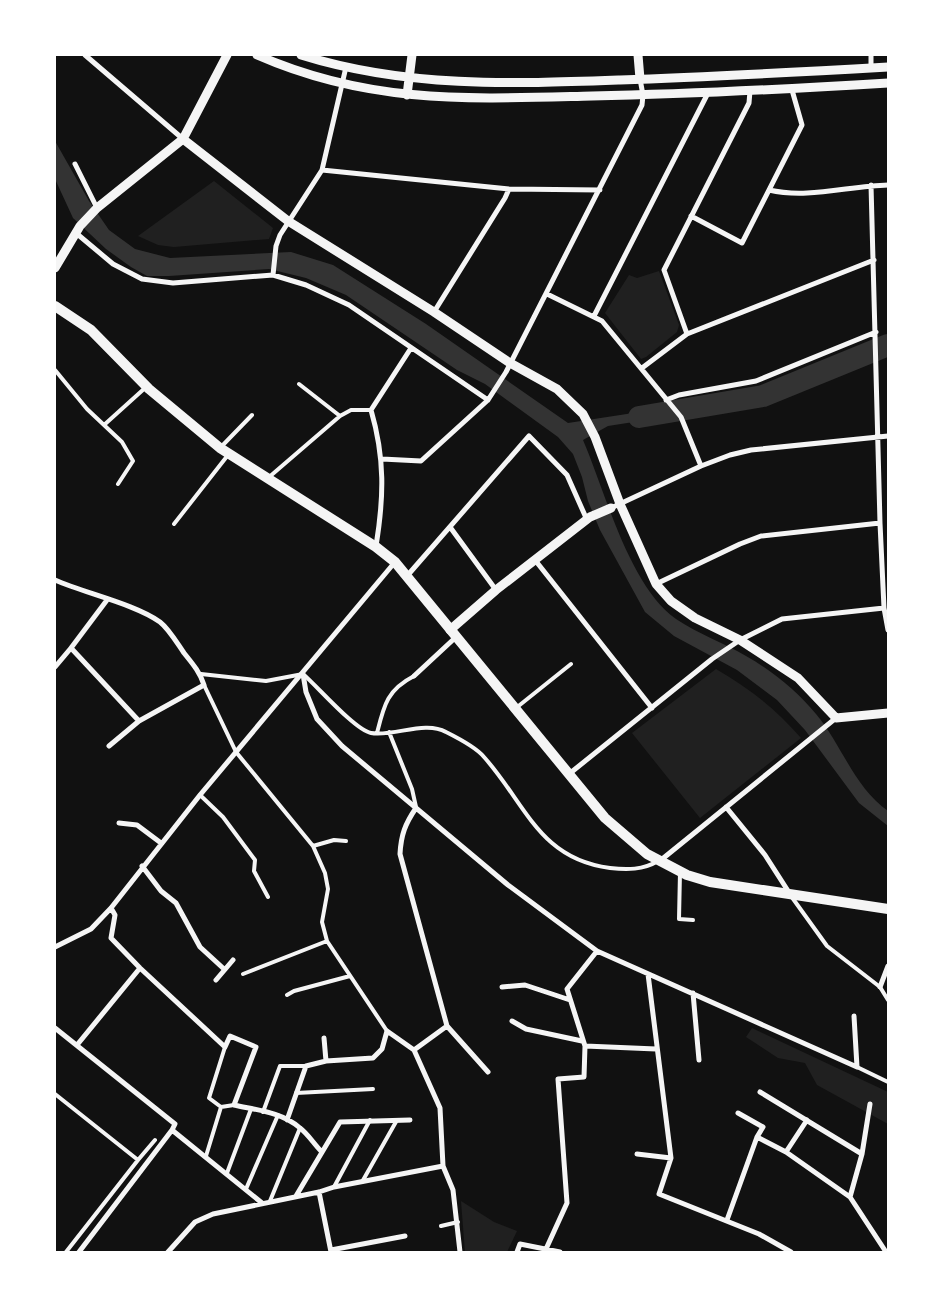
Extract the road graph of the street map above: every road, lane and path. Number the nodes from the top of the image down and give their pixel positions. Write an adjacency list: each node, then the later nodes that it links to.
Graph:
1 (86, 55): 20 (street)
2 (227, 55): 20 (street)
3 (257, 55): 14 (street)
4 (301, 55): 8 (street)
5 (412, 55): 11 (street)
6 (638, 55): 12 (street)
7 (871, 55): 10 (street)
8 (346, 67): 11 (street); 14 (street)
9 (888, 67): 10 (street)
10 (872, 68): 12 (street)
11 (409, 79): 12 (street); 18 (street)
12 (640, 80): 19 (street)
13 (888, 83): 15 (street)
14 (343, 85): 18 (street); 22 (street)
15 (792, 90): 16 (street); 27 (street)
16 (750, 91): 17 (street); 29 (street)
17 (708, 93): 19 (street); 38 (street)
18 (407, 95): 19 (street)
19 (643, 95): 26 (street)
20 (183, 139): 28 (street); 30 (street)
21 (75, 164): 28 (street)
22 (322, 170): 25 (street); 30 (street)
23 (871, 185): 24 (street); 27 (street); 32 (street)
24 (888, 185)
25 (509, 189): 26 (street); 37 (street)
26 (600, 190): 35 (street)
27 (769, 190): 29 (street)
28 (97, 208): 31 (street)
29 (691, 216): 40 (street)
30 (288, 221): 34 (street); 37 (street)
31 (78, 230): 33 (street); 34 (street)
32 (874, 260): 39 (street); 40 (street)
33 (55, 266)
34 (272, 276): 41 (street)
35 (548, 294): 38 (street); 42 (street)
36 (55, 306): 46 (main road)
37 (434, 312): 42 (street)
38 (594, 316): 43 (street)
39 (876, 332): 48 (street); 53 (street)
40 (687, 334): 43 (street)
41 (412, 348): 47 (street); 49 (street)
42 (510, 363): 47 (street); 60 (street)
43 (642, 368): 48 (street)
44 (55, 370): 52 (lane)
45 (299, 384): 51 (lane)
46 (146, 387): 52 (lane); 55 (main road)
47 (488, 400): 56 (street)
48 (668, 402): 57 (street)
49 (371, 410): 51 (lane); 56 (street)
50 (252, 416): 55 (lane)
51 (340, 416): 58 (lane)
52 (104, 425): 59 (lane)
53 (878, 436): 54 (street); 57 (street); 62 (street)
54 (888, 436)
55 (224, 451): 58 (main road); 63 (lane)
56 (382, 459): 65 (street)
57 (701, 466): 60 (street)
58 (267, 480): 65 (main road)
59 (118, 484)
60 (615, 506): 61 (street); 70 (street)
61 (589, 518): 64 (street); 66 (street)
62 (880, 523): 70 (street); 73 (street)
63 (174, 524)
64 (450, 528): 68 (street); 71 (street)
65 (376, 547): 67 (main road)
66 (535, 560): 71 (street); 85 (street)
67 (394, 562): 68 (main road); 81 (street)
68 (407, 576): 75 (main road)
69 (55, 580): 72 (street)
70 (656, 584): 76 (street)
71 (496, 590): 75 (street)
72 (107, 600): 77 (street); 80 (street)
73 (884, 608): 74 (street); 76 (street)
74 (888, 630)
75 (453, 633): 82 (street); 84 (main road)
76 (737, 642): 85 (street); 87 (street)
77 (71, 648): 79 (street); 88 (street)
78 (571, 664): 84 (lane)
79 (55, 667)
80 (201, 674): 81 (lane); 83 (street)
81 (303, 674): 90 (lane); 92 (street); 96 (street)
82 (414, 676): 90 (lane)
83 (204, 685): 88 (street); 92 (lane)
84 (515, 708): 93 (main road)
85 (652, 708): 93 (street)
86 (888, 713): 87 (street)
87 (836, 718): 95 (street)
88 (139, 720): 91 (street)
89 (389, 732): 90 (lane); 96 (lane); 101 (lane)
90 (377, 733)
91 (109, 746)
92 (236, 752): 94 (street); 100 (lane)
93 (569, 774): 101 (main road)
94 (200, 795): 99 (street); 105 (lane)
95 (726, 807): 101 (street); 104 (street)
96 (416, 808): 113 (street); 130 (street)
97 (119, 823): 99 (street)
98 (346, 841): 100 (lane)
99 (161, 843): 102 (street)
100 (313, 846): 111 (lane)
101 (660, 860): 103 (main road)
102 (142, 866): 106 (street); 117 (street)
103 (680, 872): 104 (main road); 109 (lane)
104 (790, 894): 107 (main road); 123 (lane)
105 (268, 897)
106 (111, 908): 112 (street); 116 (street)
107 (888, 909)
108 (673, 918): 109 (lane)
109 (679, 919): 110 (lane)
110 (693, 920)
111 (327, 941): 118 (lane); 120 (lane)
112 (55, 947)
113 (597, 951): 119 (street); 126 (street)
114 (233, 960): 117 (street)
115 (888, 966): 123 (street)
116 (140, 968): 135 (street); 136 (street)
117 (224, 969): 121 (street)
118 (243, 974)
119 (648, 974): 124 (street); 137 (street)
120 (350, 976): 125 (lane); 132 (lane)
121 (216, 980)
122 (502, 987): 126 (street)
123 (880, 987): 127 (lane)
124 (693, 993): 140 (street); 142 (street)
125 (287, 995)
126 (570, 1000): 134 (street)
127 (888, 1000)
128 (854, 1016): 142 (street)
129 (512, 1021): 134 (street)
130 (447, 1026): 138 (street); 143 (street)
131 (55, 1028): 135 (street)
132 (388, 1030): 138 (street); 139 (street)
133 (324, 1038): 139 (street)
134 (583, 1043): 137 (street); 190 (street)
135 (77, 1045): 162 (street)
136 (225, 1047): 150 (street); 151 (lane)
137 (656, 1049): 170 (street)
138 (414, 1050): 172 (street)
139 (326, 1060): 141 (street)
140 (699, 1060)
141 (306, 1066): 147 (street); 153 (lane)
142 (857, 1067): 144 (lane)
143 (488, 1072)
144 (888, 1082)
145 (373, 1089): 147 (lane)
146 (760, 1092): 160 (street)
147 (296, 1093): 156 (street)
148 (55, 1094): 171 (lane)
149 (870, 1104): 168 (street)
150 (234, 1105): 151 (lane); 152 (street)
151 (221, 1107): 169 (lane)
152 (251, 1109): 153 (street); 173 (lane)
153 (263, 1112): 155 (street)
154 (738, 1113): 163 (street)
155 (278, 1115): 156 (street); 176 (lane)
156 (287, 1120): 161 (street)
157 (370, 1120): 158 (street); 165 (street); 175 (lane)
158 (397, 1120): 159 (street); 174 (lane)
159 (410, 1120)
160 (808, 1120): 166 (street); 168 (street)
161 (300, 1128): 165 (street); 182 (lane)
162 (172, 1130): 169 (street); 180 (street)
163 (757, 1137): 166 (street); 186 (street)
164 (155, 1140): 171 (lane)
165 (321, 1151): 179 (street)
166 (786, 1152): 181 (street)
167 (637, 1154): 170 (street)
168 (862, 1154): 181 (street)
169 (206, 1156): 173 (street)
170 (671, 1158): 186 (street)
171 (138, 1160): 177 (lane)
172 (443, 1166): 174 (street); 187 (street)
173 (227, 1173): 176 (street)
174 (362, 1182): 175 (street)
175 (334, 1187): 178 (street)
176 (246, 1189): 183 (street)
177 (115, 1190): 180 (lane); 184 (lane)
178 (319, 1192): 179 (street); 191 (street)
179 (296, 1196): 182 (street)
180 (122, 1197): 185 (street)
181 (850, 1197): 199 (street)
182 (270, 1201): 183 (street)
183 (262, 1203): 194 (street)
184 (103, 1206): 185 (lane); 192 (lane)
185 (110, 1212): 193 (street)
186 (727, 1220): 198 (street)
187 (458, 1222): 188 (lane); 195 (street)
188 (441, 1226)
189 (404, 1236): 191 (street)
190 (546, 1249): 196 (street); 197 (street)
191 (331, 1251)
192 (66, 1252)
193 (79, 1252)
194 (168, 1252)
195 (460, 1252)
196 (517, 1252)
197 (560, 1252)
198 (791, 1252)
199 (886, 1252)

